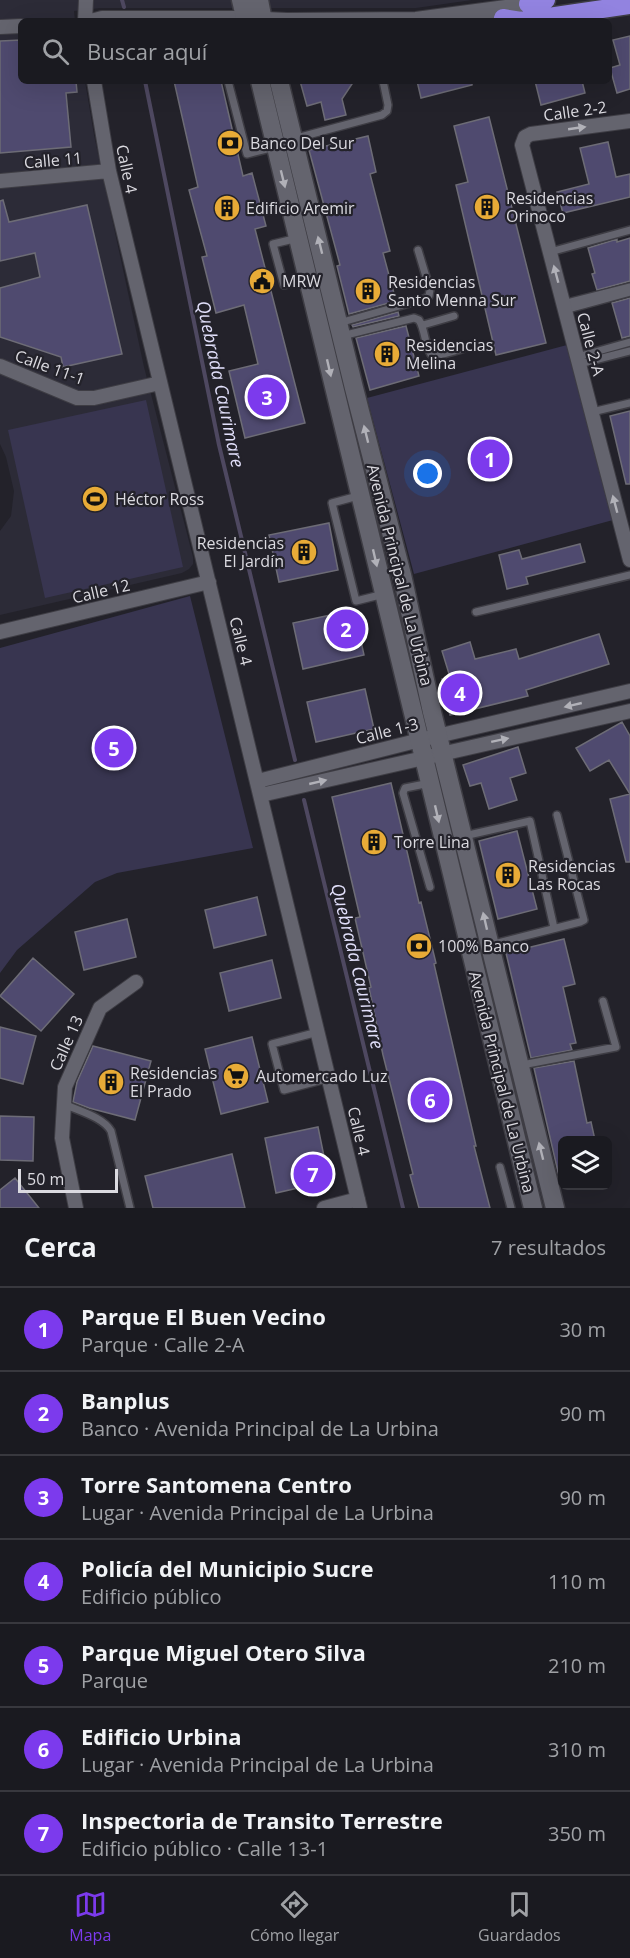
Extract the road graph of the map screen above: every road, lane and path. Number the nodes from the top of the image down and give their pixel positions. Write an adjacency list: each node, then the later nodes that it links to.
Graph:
1 (86, 0): 9 (street)
2 (259, 0): 8 (main road)
3 (546, 0): 5 (highway)
4 (592, 0): 7 (highway)
5 (532, 2): 7 (street)
6 (630, 5): 15 (highway)
7 (499, 8): 12 (street); 13 (street); 14 (highway)
8 (252, 16): 10 (street); 11 (street)
9 (85, 18)
10 (102, 18)
11 (361, 18)
12 (424, 18)
13 (487, 18)
14 (516, 18)
15 (541, 18)
16 (18, 26): 17 (street)
17 (0, 27)
18 (95, 84): 27 (street, Calle 4)
19 (229, 84): 26 (lane)
20 (261, 84): 26 (main road, Avenida Principal de La Urbina)
21 (280, 84): 25 (main road, Avenida Principal de La Urbina)
22 (384, 84): 25 (lane)
23 (630, 121): 24 (street, Calle 2-2, one-way to 23)
24 (525, 137): 32 (street, Calle 2-A)
25 (293, 139): 39 (main road, Avenida Principal de La Urbina, one-way to 25)
26 (276, 147): 30 (main road, Avenida Principal de La Urbina, one-way to 30)
27 (110, 171): 28 (street, Calle 11); 45 (street, Calle 4)
28 (0, 182)
29 (630, 230): 32 (lane)
30 (298, 238): 33 (main road, Avenida Principal de La Urbina); 33 (lane)
31 (418, 250): 39 (lane)
32 (550, 252): 36 (street, Calle 2-A, one-way to 32)
33 (308, 279): 48 (main road, Avenida Principal de La Urbina, one-way to 48)
34 (630, 287): 36 (lane)
35 (630, 292): 36 (lane)
36 (564, 307): 43 (street, Calle 2-A)
37 (454, 316): 38 (lane)
38 (423, 326): 39 (lane); 41 (lane)
39 (340, 330): 57 (main road, Avenida Principal de La Urbina, one-way to 39)
40 (630, 342): 43 (lane)
41 (462, 349)
42 (630, 351): 43 (lane)
43 (578, 361): 47 (street, Calle 2-A)
44 (0, 366): 45 (street, Calle 11-1)
45 (160, 383): 51 (street, Calle 4)
46 (630, 403): 47 (lane)
47 (591, 412): 49 (street, Calle 2-A, one-way to 47)
48 (360, 495): 52 (main road, Avenida Principal de La Urbina, one-way to 52); 52 (lane)
49 (630, 560)
50 (630, 575): 53 (lane)
51 (209, 582): 54 (street, Calle 12); 59 (street, Calle 4)
52 (384, 594): 58 (main road, Avenida Principal de La Urbina)
53 (476, 612)
54 (0, 632)
55 (630, 691): 57 (street, Calle 1-3, one-way to 57)
56 (630, 711): 57 (street, Calle 1-3, one-way to 56)
57 (441, 744): 58 (street, Calle 1-3); 63 (main road, Avenida Principal de La Urbina)
58 (422, 748): 59 (street, Calle 1-3); 60 (main road, Avenida Principal de La Urbina); 61 (street, Calle 1-3, one-way to 58)
59 (258, 781): 61 (street, Calle 4)
60 (430, 783): 64 (lane); 79 (main road, Avenida Principal de La Urbina, one-way to 79)
61 (261, 795): 69 (street, Calle 4)
62 (557, 815): 65 (lane)
63 (464, 836): 65 (lane); 66 (main road, Avenida Principal de La Urbina, one-way to 63)
64 (430, 887)
65 (554, 928): 66 (lane)
66 (490, 945): 70 (main road, Avenida Principal de La Urbina)
67 (136, 982): 72 (street, Calle 13)
68 (603, 1000): 70 (lane)
69 (318, 1032): 71 (street, Calle 4); 71 (lane)
70 (519, 1066): 80 (main road, Avenida Principal de La Urbina, one-way to 70)
71 (329, 1078): 74 (street, Calle 4)
72 (64, 1104): 75 (street, Calle 13); 76 (lane)
73 (500, 1167): 78 (lane)
74 (359, 1203): 77 (street)
75 (76, 1208)
76 (130, 1208)
77 (324, 1208)
78 (511, 1208)
79 (533, 1208)
80 (555, 1208)

